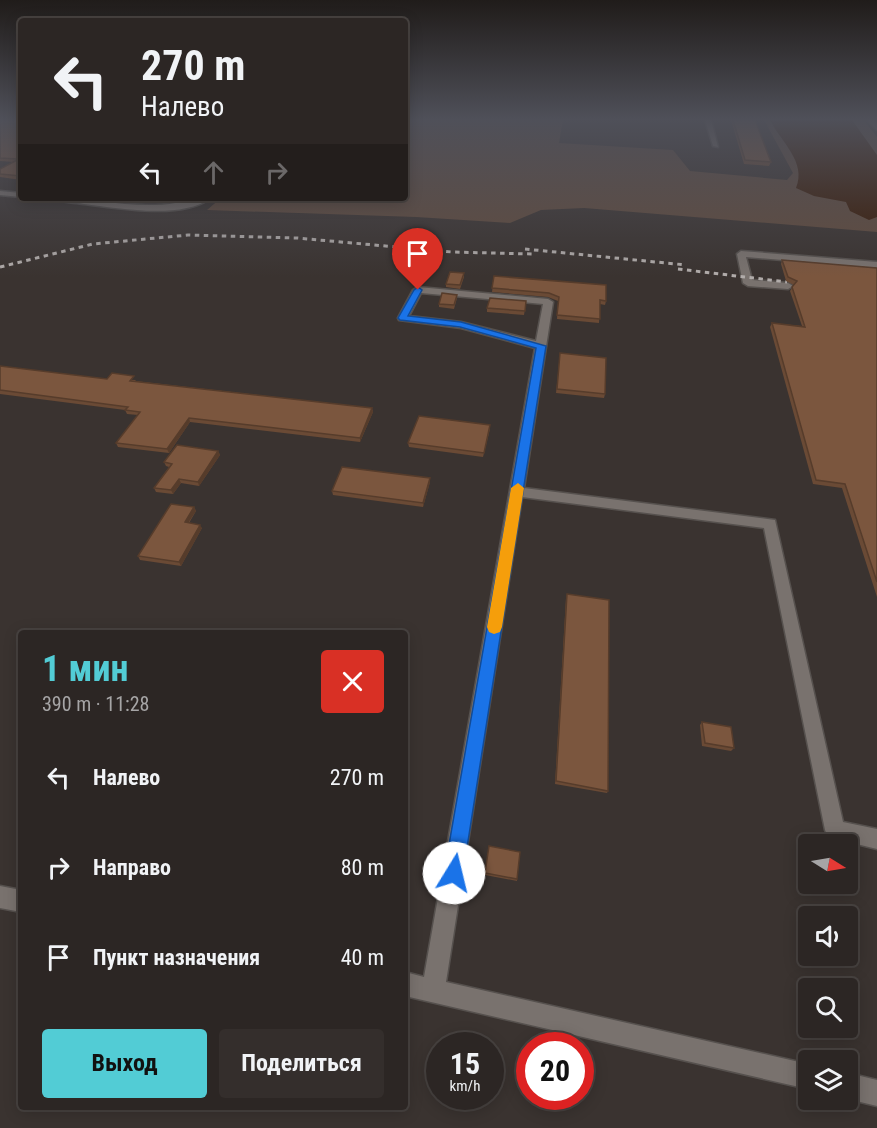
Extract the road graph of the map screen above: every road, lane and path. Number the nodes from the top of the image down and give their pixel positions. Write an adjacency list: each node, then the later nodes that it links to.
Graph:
1 (0, 193): 2 (street)
2 (18, 195)
3 (89, 201): 4 (street)
4 (200, 201)
5 (877, 265): 6 (street)
6 (788, 286)
7 (541, 346): 7 (street); 8 (street)
8 (517, 492): 9 (street); 13 (street)
9 (877, 838)
10 (0, 897): 11 (street)
11 (18, 900)
12 (408, 985): 13 (street)
13 (433, 990): 14 (street)
14 (798, 1075)
15 (858, 1088): 16 (street)
16 (877, 1093)

